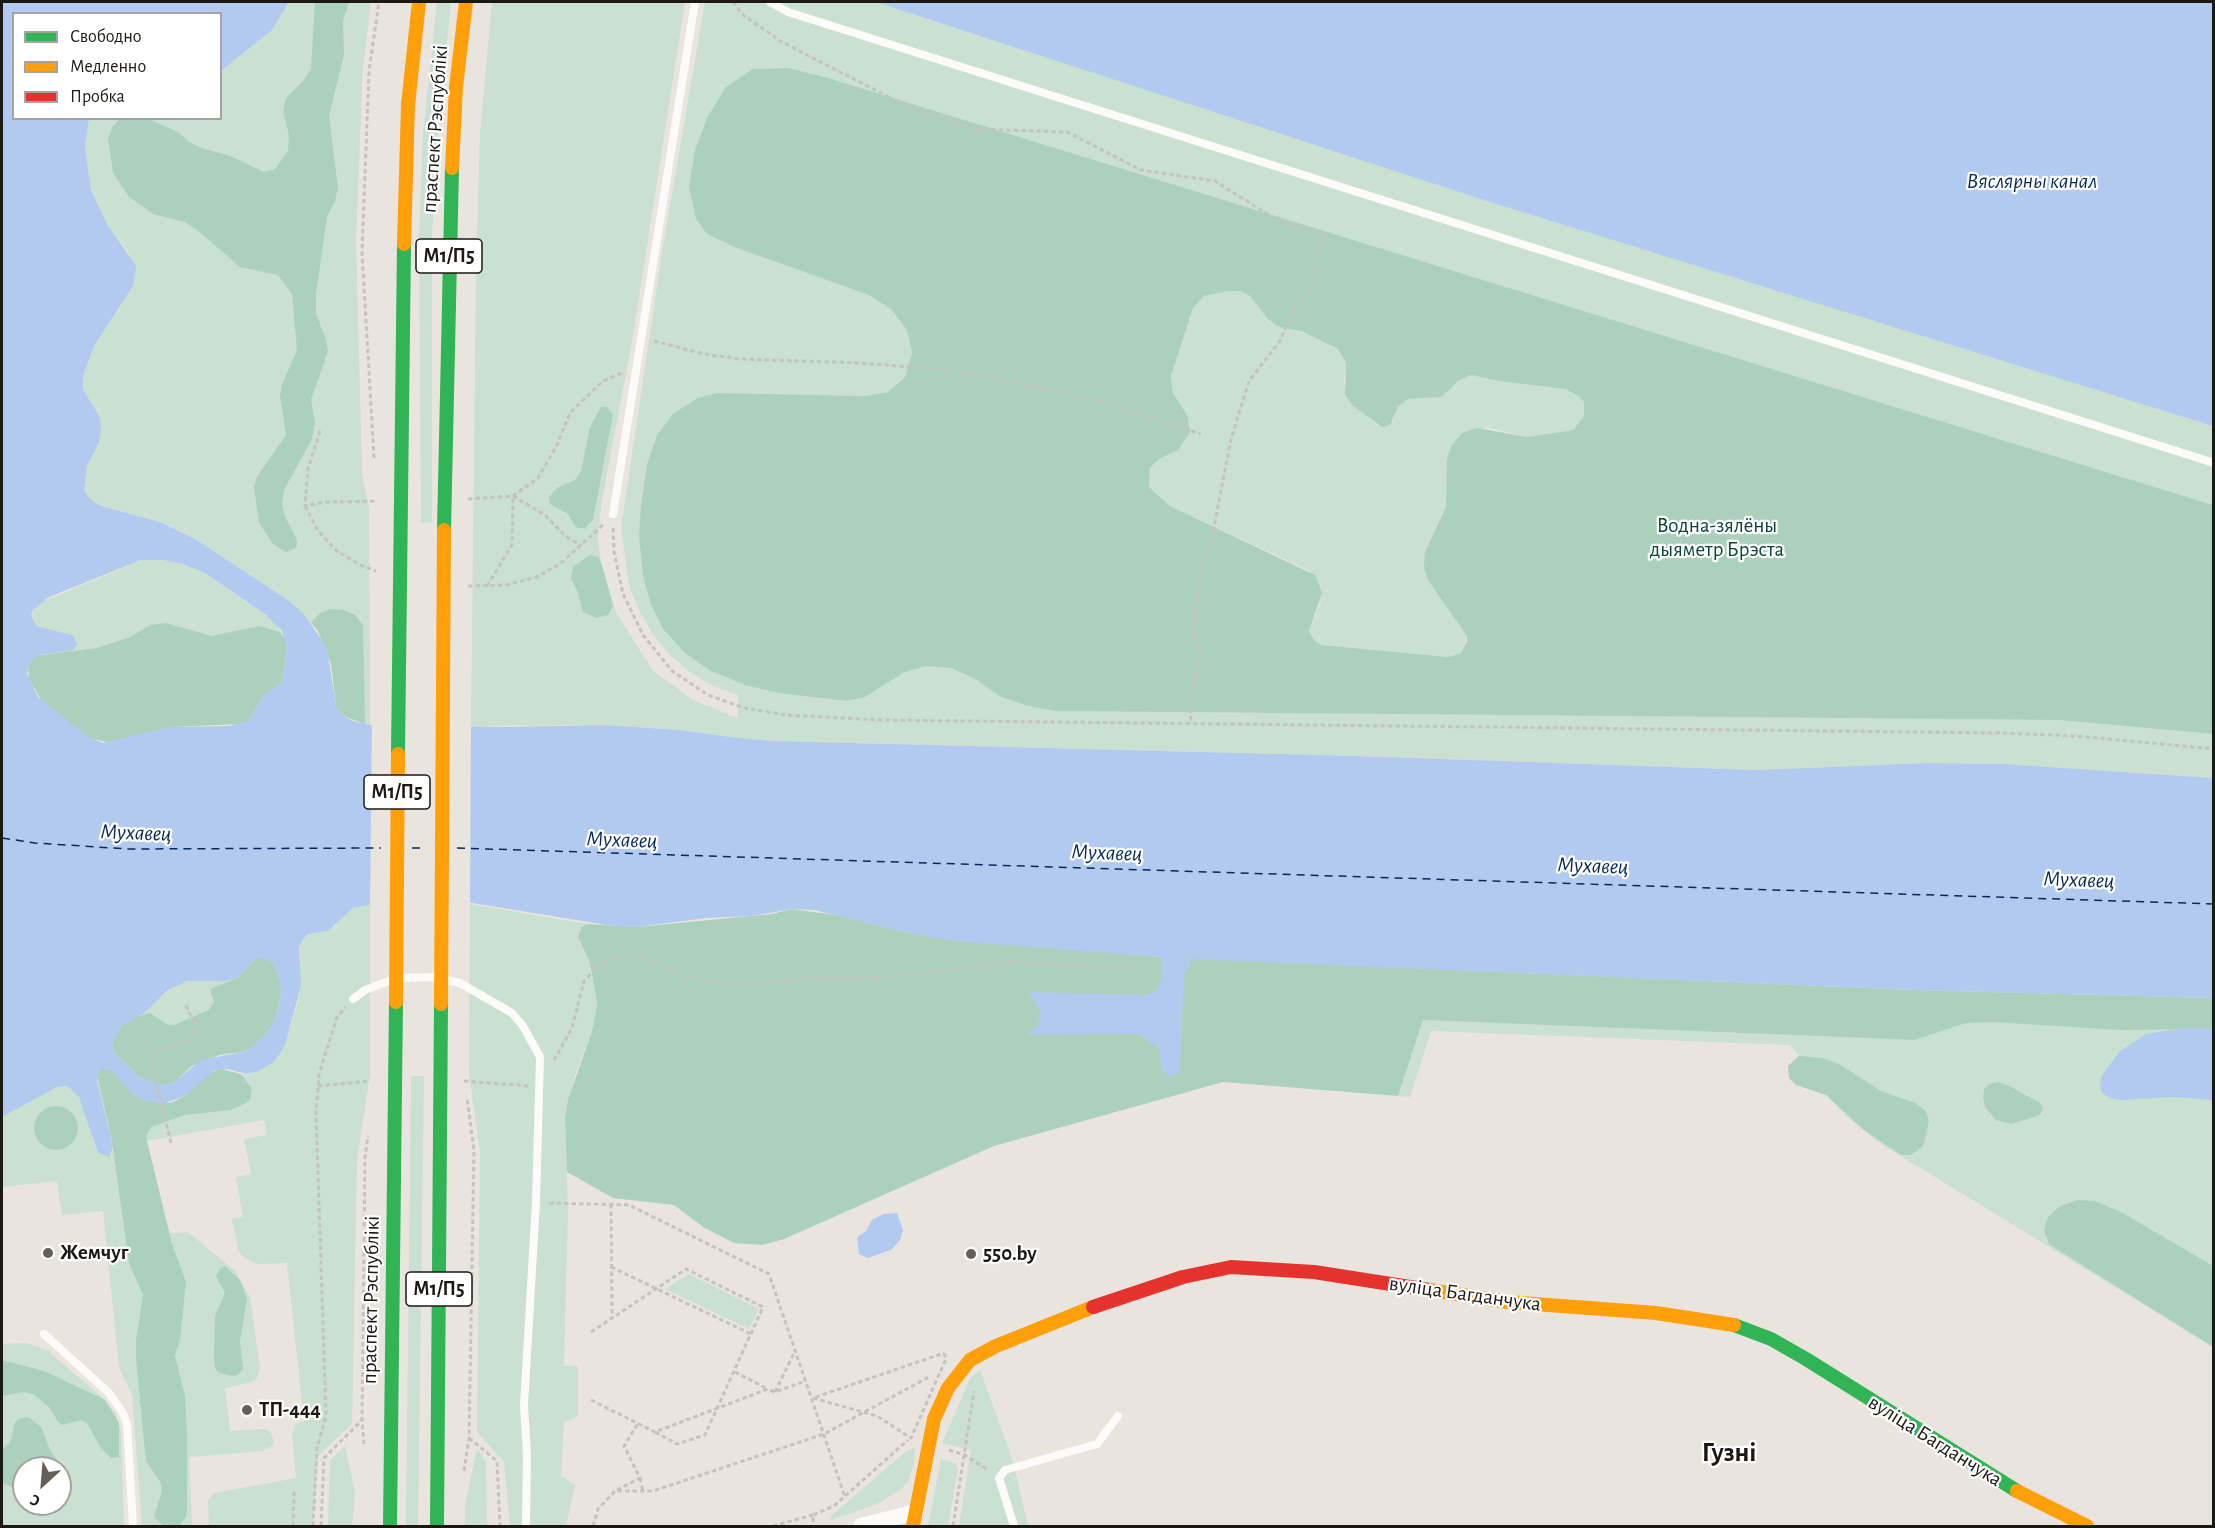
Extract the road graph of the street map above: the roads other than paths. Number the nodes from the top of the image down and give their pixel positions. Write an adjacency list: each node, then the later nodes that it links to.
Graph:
1 (419, 2): 12 (main road, праспект Рэспублікі / М1/П5)
2 (466, 2): 13 (main road, праспект Рэспублікі / М1/П5)
3 (695, 2): 6 (lane)
4 (770, 2): 5 (lane)
5 (2214, 463)
6 (613, 514)
7 (353, 999): 14 (lane)
8 (44, 1334): 11 (lane)
9 (1118, 1416): 16 (lane)
10 (914, 1519): 15 (street, вуліца Багданчука); 17 (main road, вуліца Багданчука)
11 (133, 1527)
12 (390, 1527)
13 (437, 1527)
14 (526, 1527)
15 (861, 1527)
16 (1014, 1527)
17 (2087, 1527)

